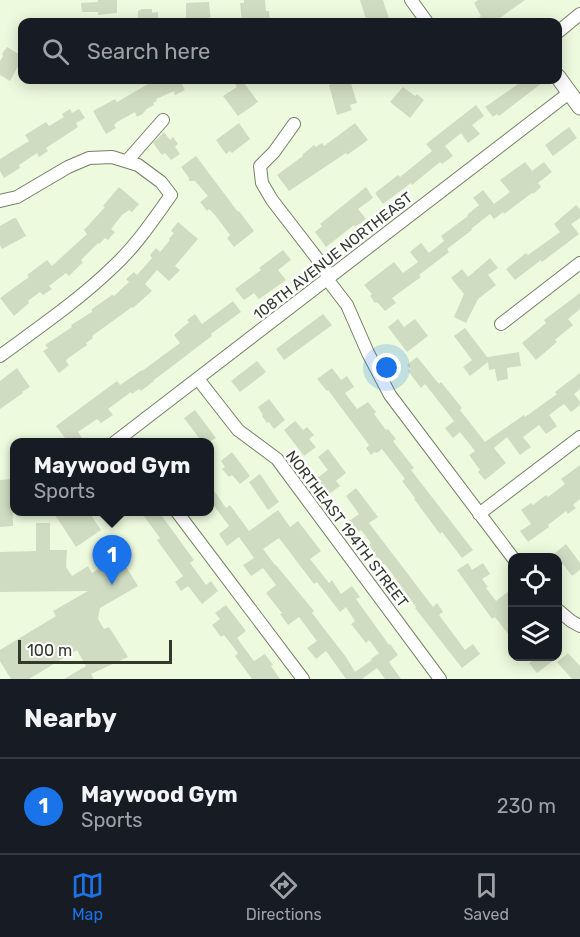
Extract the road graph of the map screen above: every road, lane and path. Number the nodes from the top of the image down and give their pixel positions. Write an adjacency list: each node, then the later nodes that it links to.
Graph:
1 (411, 0): 3 (street)
2 (580, 14): 4 (street)
3 (424, 18)
4 (562, 29)
5 (562, 83): 6 (street)
6 (569, 93): 7 (street); 13 (street, 108TH AVENUE NORTHEAST)
7 (580, 107)
8 (163, 120): 10 (street)
9 (294, 124): 13 (street)
10 (127, 161): 11 (street); 15 (street)
11 (0, 201)
12 (580, 263): 14 (street)
13 (327, 279): 16 (street, 108TH AVENUE NORTHEAST); 19 (street)
14 (501, 324)
15 (0, 356)
16 (198, 379): 18 (street, 108TH AVENUE NORTHEAST); 25 (street, NORTHEAST 194TH STREET)
17 (580, 437): 19 (street)
18 (125, 438)
19 (479, 514): 21 (street)
20 (180, 516): 24 (street)
21 (509, 553)
22 (562, 613): 23 (street)
23 (580, 626)
24 (303, 679)
25 (440, 679)

